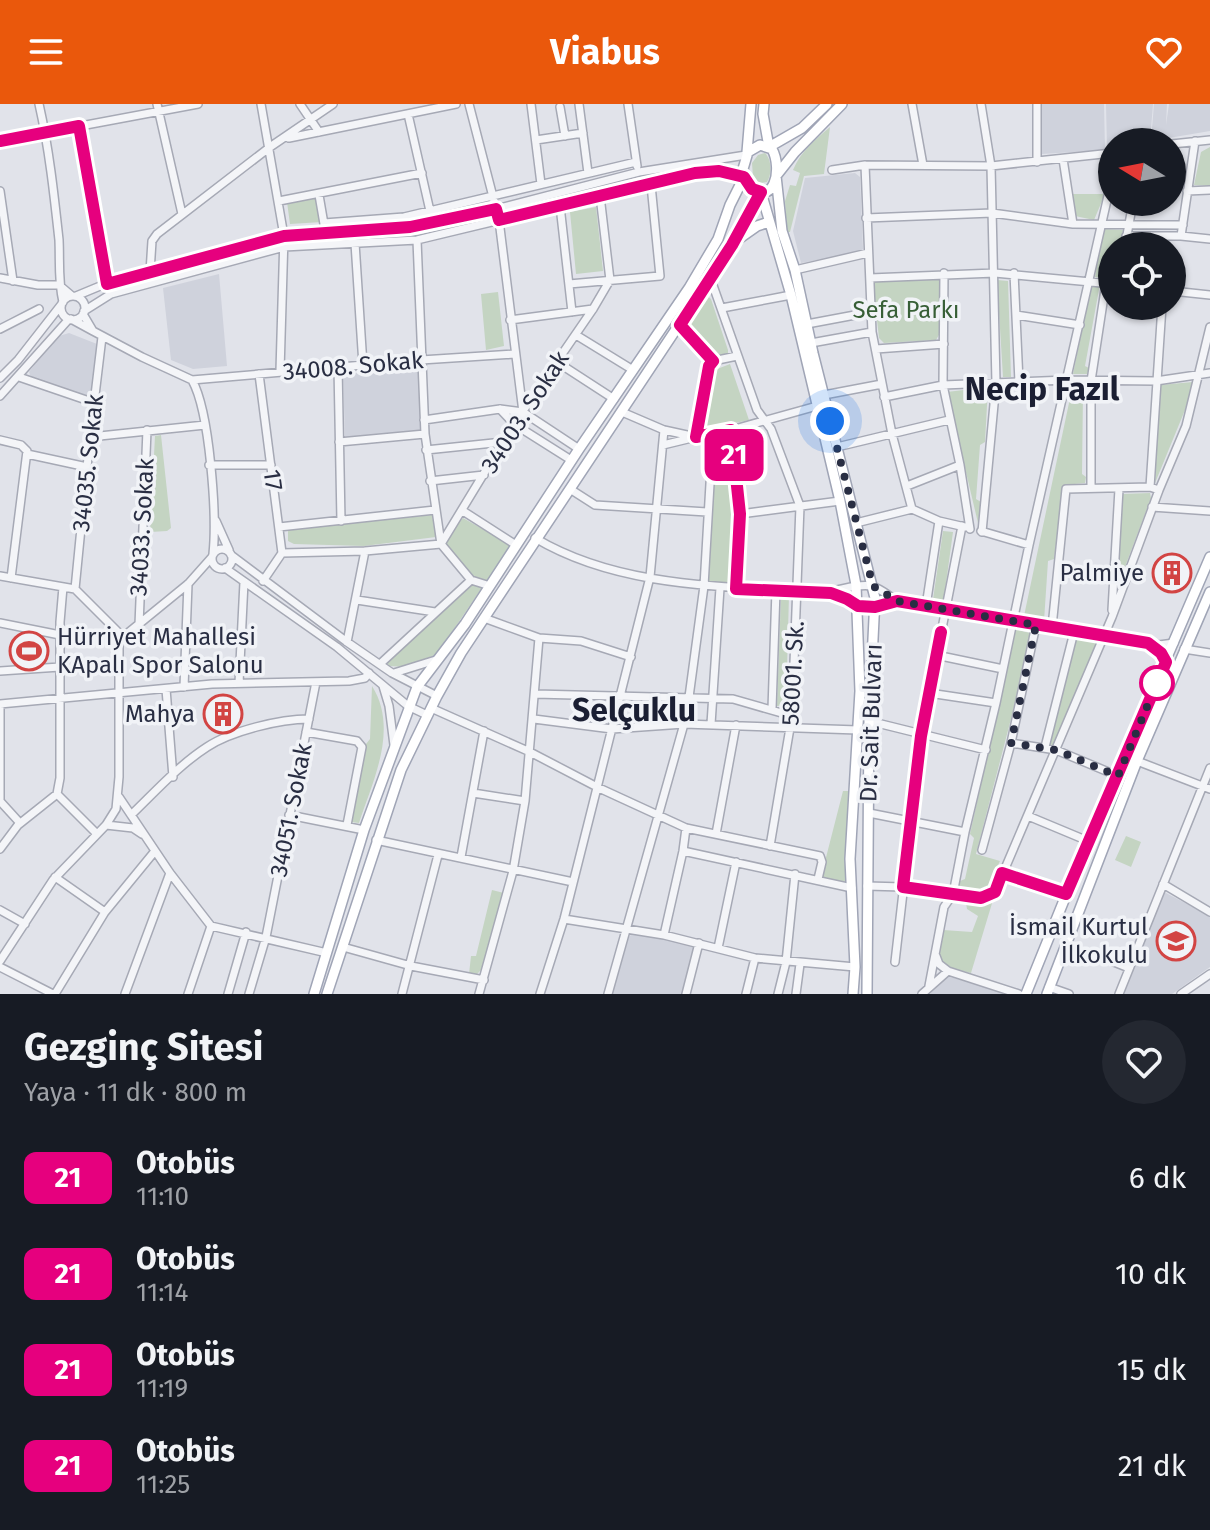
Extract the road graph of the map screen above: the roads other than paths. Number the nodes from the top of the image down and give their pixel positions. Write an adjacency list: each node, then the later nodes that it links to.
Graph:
1 (39, 104): 23 (street)
2 (198, 104): 19 (street)
3 (261, 104): 33 (street)
4 (300, 104): 21 (street)
5 (333, 104): 21 (street)
6 (456, 104): 20 (street)
7 (469, 104): 57 (street)
8 (531, 104): 28 (street)
9 (579, 104): 25 (street)
10 (628, 104): 38 (street)
11 (751, 104): 35 (main road)
12 (764, 104): 34 (main road)
13 (827, 104): 34 (main road)
14 (842, 104): 47 (main road)
15 (912, 104): 41 (street)
16 (981, 104): 42 (street)
17 (1037, 104): 39 (street)
18 (560, 107): 26 (street)
19 (158, 108): 22 (street); 63 (street)
20 (408, 114): 24 (street); 45 (street)
21 (311, 120): 24 (street); 27 (street)
22 (79, 126): 23 (street); 97 (street)
23 (45, 132): 30 (street); 99 (street)
24 (319, 132): 27 (street)
25 (583, 133): 26 (street); 46 (street)
26 (565, 136): 28 (street)
27 (285, 139): 33 (street)
28 (536, 140): 49 (street)
29 (1210, 140): 31 (street)
30 (0, 141)
31 (1195, 141): 32 (street); 53 (street)
32 (1186, 142)
33 (270, 147): 58 (street); 63 (street)
34 (769, 147): 35 (main road); 47 (main road)
35 (746, 155): 44 (street); 48 (main road)
36 (1098, 155): 37 (street)
37 (1063, 159): 39 (street); 70 (street)
38 (636, 162): 44 (street); 46 (street)
39 (1037, 162): 42 (street)
40 (865, 165): 41 (street); 43 (street); 66 (street)
41 (923, 165): 42 (street)
42 (991, 166): 62 (street)
43 (832, 170)
44 (639, 172): 60 (street)
45 (422, 173): 55 (street); 61 (street)
46 (588, 173): 49 (street)
47 (776, 176): 54 (main road); 85 (main road, Dr. Sait Bulvarı)
48 (744, 177): 50 (street); 54 (main road); 135 (main road)
49 (541, 184): 57 (street)
50 (651, 185): 56 (street); 93 (street)
51 (1210, 190): 53 (street)
52 (0, 191): 94 (street)
53 (1187, 191): 72 (street)
54 (761, 192): 68 (main road, Dr. Sait Bulvarı); 82 (main road)
55 (319, 195): 58 (street); 69 (street)
56 (600, 196): 59 (street); 93 (street)
57 (493, 197): 60 (street); 61 (street)
58 (279, 201): 77 (street)
59 (560, 206): 67 (street); 98 (street)
60 (496, 209): 67 (street); 76 (street)
61 (430, 211): 69 (street)
62 (992, 213): 66 (street); 70 (street); 88 (street)
63 (182, 214): 86 (street)
64 (1104, 216): 71 (street)
65 (1130, 216): 73 (street)
66 (866, 218): 84 (street)
67 (499, 220): 80 (street); 113 (street)
68 (769, 222): 82 (main road); 101 (main road, Dr. Sait Bulvarı)
69 (324, 223): 76 (street)
70 (1073, 224): 71 (street)
71 (1102, 224): 73 (street); 95 (street)
72 (1183, 225): 73 (street); 75 (street)
73 (1128, 226): 74 (street)
74 (1127, 232)
75 (1182, 232)
76 (326, 233): 77 (street)
77 (284, 236): 83 (street); 86 (street)
78 (1186, 237): 79 (street)
79 (1210, 239)
80 (417, 240): 81 (street); 130 (street)
81 (355, 243): 83 (street); 133 (street)
82 (732, 245): 90 (main road)
83 (284, 248): 108 (street); 136 (street)
84 (868, 253): 85 (street); 92 (street)
85 (795, 270): 116 (main road, Dr. Sait Bulvarı)
86 (150, 272): 97 (street)
87 (944, 273): 88 (street); 92 (street); 126 (street)
88 (995, 273): 89 (street); 147 (street)
89 (1014, 273): 95 (street); 111 (street)
90 (710, 277): 105 (street, 58001. Sk.); 117 (main road)
91 (0, 278): 94 (street)
92 (870, 278): 110 (street)
93 (610, 280): 98 (street); 107 (street, 34003. Sokak)
94 (13, 281): 99 (street)
95 (1088, 281): 96 (street); 118 (street)
96 (1098, 282)
97 (107, 284): 103 (street)
98 (569, 284): 109 (street)
99 (59, 285): 103 (street); 104 (street)
100 (1186, 292): 102 (street)
101 (791, 295): 105 (street); 155 (main road, Dr. Sait Bulvarı)
102 (1210, 295)
103 (74, 296): 104 (street); 108 (street)
104 (62, 304): 112 (street); 141 (street)
105 (722, 308): 129 (street, 58001. Sk.)
106 (39, 309): 120 (street)
107 (593, 309): 109 (street); 123 (street, 34003. Sokak)
108 (83, 312): 112 (street); 121 (street)
109 (572, 312): 113 (street)
110 (871, 312): 116 (street); 122 (street)
111 (1016, 315): 118 (street); 146 (street)
112 (70, 319): 121 (street); 140 (street)
113 (510, 320): 128 (street)
114 (1102, 320): 144 (street)
115 (1161, 320): 145 (street)
116 (807, 324): 125 (main road, Dr. Sait Bulvarı)
117 (680, 325): 131 (street); 158 (main road)
118 (1080, 325): 143 (street)
119 (1210, 327): 139 (street)
120 (0, 329)
121 (93, 331): 124 (street)
122 (872, 332): 125 (street); 127 (street)
123 (576, 335): 132 (street, 34003. Sokak); 135 (street)
124 (102, 337): 142 (street); 154 (street, 34035. Sokak)
125 (811, 343): 150 (main road, Dr. Sait Bulvarı)
126 (944, 344): 127 (street); 149 (street)
127 (876, 349): 148 (street)
128 (514, 354): 130 (street, 34008. Sokak); 157 (street)
129 (737, 356): 131 (street); 159 (street, 58001. Sk.)
130 (421, 360): 133 (street, 34008. Sokak); 160 (street)
131 (713, 361): 171 (street)
132 (557, 362): 153 (street); 157 (street, 34003. Sokak)
133 (363, 365): 134 (street, 34008. Sokak)
134 (338, 367): 136 (street, 34008. Sokak); 173 (street)
135 (633, 370): 153 (main road)
136 (280, 371): 138 (street, 34008. Sokak)
137 (1210, 373): 139 (street)
138 (259, 374): 142 (street, 34008. Sokak); 182 (street, 17)
139 (1199, 374): 145 (street); 191 (street)
140 (19, 377): 151 (street); 154 (street)
141 (0, 378)
142 (192, 380): 163 (street)
143 (1067, 380): 144 (street); 146 (street); 212 (street)
144 (1091, 381): 145 (street); 188 (street)
145 (1156, 381): 191 (street)
146 (1019, 382): 147 (street)
147 (996, 383): 149 (street); 208 (street)
148 (882, 384): 150 (street); 152 (street)
149 (943, 385): 152 (street); 161 (street)
150 (824, 395): 176 (main road, Dr. Sait Bulvarı)
151 (0, 396)
152 (884, 397): 169 (street)
153 (614, 399): 177 (main road)
154 (95, 403): 170 (street, 34035. Sokak)
155 (817, 406): 159 (street); 192 (main road, Dr. Sait Bulvarı)
156 (500, 409): 157 (street); 160 (street); 162 (street)
157 (523, 412): 162 (street, 34003. Sokak); 177 (street)
158 (622, 412): 165 (street); 189 (main road)
159 (764, 419): 166 (street); 193 (street, 58001. Sk.)
160 (424, 420): 168 (street)
161 (949, 420): 169 (street); 183 (street)
162 (514, 424): 174 (street, 34003. Sokak); 180 (street)
163 (205, 425): 164 (street); 181 (street)
164 (147, 430): 170 (street); 250 (street, 34033. Sokak)
165 (664, 430): 171 (street); 175 (street)
166 (731, 430): 167 (street); 201 (street)
167 (713, 433): 171 (street); 200 (street)
168 (425, 434): 173 (street); 178 (street)
169 (892, 434): 176 (street); 187 (street)
170 (90, 437): 184 (street, 34035. Sokak)
171 (696, 437): 175 (street)
172 (0, 440): 179 (street)
173 (339, 442): 203 (street)
174 (503, 442): 178 (street); 185 (street, 34003. Sokak)
175 (663, 445): 195 (street)
176 (837, 447): 205 (main road, Dr. Sait Bulvarı)
177 (579, 449): 180 (main road)
178 (426, 450): 186 (street)
179 (27, 454): 184 (street); 222 (street)
180 (571, 460): 211 (main road)
181 (209, 465): 182 (street); 202 (street)
182 (271, 465): 206 (street, 17)
183 (960, 465): 187 (street); 207 (street)
184 (87, 467): 233 (street, 34035. Sokak)
185 (484, 475): 186 (street); 198 (street, 34003. Sokak)
186 (430, 481): 197 (street)
187 (907, 486): 196 (street)
188 (1091, 488): 190 (street); 252 (street)
189 (570, 489): 195 (street); 209 (main road)
190 (1119, 489): 191 (street); 246 (street)
191 (1155, 489): 194 (street)
192 (840, 501): 193 (street); 227 (main road, Dr. Sait Bulvarı)
193 (800, 506): 201 (street); 236 (street, 58001. Sk.)
194 (1152, 507): 199 (street); 246 (street)
195 (658, 508): 200 (street); 221 (street)
196 (912, 509): 204 (street); 205 (street)
197 (435, 510): 203 (street); 210 (street)
198 (463, 511): 210 (street, 34003. Sokak); 211 (street)
199 (1210, 511)
200 (707, 512): 229 (street)
201 (740, 514): 234 (street)
202 (216, 519): 215 (street); 216 (street)
203 (341, 521): 206 (street)
204 (939, 521): 207 (street); 242 (street)
205 (856, 523): 230 (main road, Dr. Sait Bulvarı)
206 (279, 527): 214 (street, 17)
207 (966, 527): 208 (street); 244 (street)
208 (982, 532): 212 (street)
209 (535, 538): 221 (street); 247 (main road)
210 (441, 544): 213 (street); 223 (street)
211 (516, 545): 228 (main road)
212 (1029, 545): 248 (street)
213 (365, 551): 214 (street); 239 (street)
214 (282, 553): 224 (street)
215 (231, 554): 216 (street); 218 (street); 224 (street)
216 (213, 556): 218 (street); 220 (street)
217 (1210, 557): 260 (main road)
218 (222, 568): 220 (street); 225 (street)
219 (0, 576): 222 (street)
220 (195, 577): 226 (street)
221 (650, 577): 229 (street); 264 (street)
222 (11, 578): 231 (street)
223 (471, 580): 228 (street); 245 (street)
224 (263, 581): 258 (street)
225 (244, 582): 271 (street); 274 (street)
226 (188, 584): 250 (street); 276 (street)
227 (856, 585): 230 (street); 238 (street); 241 (main road, Dr. Sait Bulvarı)
228 (490, 586): 265 (main road)
229 (704, 586): 232 (street); 284 (street)
230 (873, 586): 240 (street); 243 (main road, Dr. Sait Bulvarı)
231 (63, 587): 233 (street); 255 (street)
232 (720, 588): 234 (street); 285 (street)
233 (75, 589): 256 (street)
234 (736, 589): 235 (street)
235 (776, 590): 236 (street); 289 (street)
236 (797, 591): 238 (street); 291 (street, 58001. Sk.)
237 (1210, 592): 261 (main road)
238 (831, 593): 241 (street)
239 (357, 600): 245 (street); 258 (street)
240 (897, 601): 242 (street); 243 (street)
241 (858, 606): 243 (street); 300 (main road, Dr. Sait Bulvarı)
242 (926, 606): 244 (street)
243 (875, 607): 294 (main road, Dr. Sait Bulvarı)
244 (945, 609): 248 (street); 263 (street)
245 (435, 612): 267 (street)
246 (1112, 617): 254 (street)
247 (484, 618): 257 (street); 283 (main road)
248 (1014, 621): 251 (street); 269 (street)
249 (0, 623): 255 (street)
250 (139, 625): 256 (street)
251 (1036, 625): 252 (street); 304 (street)
252 (1052, 627): 253 (street)
253 (1074, 632): 254 (street); 306 (street)
254 (1104, 634): 259 (street); 308 (street)
255 (60, 635): 268 (street)
256 (123, 637): 281 (street)
257 (539, 638): 264 (street); 280 (street)
258 (347, 642): 267 (street)
259 (1148, 643): 260 (street); 266 (street)
260 (1174, 643): 266 (main road)
261 (1184, 649): 262 (street); 310 (main road)
262 (1210, 653)
263 (936, 655): 269 (street); 279 (street)
264 (631, 657): 282 (street)
265 (441, 658): 272 (street); 277 (main road)
266 (1166, 662): 312 (main road)
267 (380, 664): 272 (street)
268 (60, 667): 270 (street); 286 (street)
269 (1003, 669): 287 (street)
270 (0, 671)
271 (369, 673): 273 (street); 275 (street)
272 (392, 673): 277 (street)
273 (316, 682): 274 (street); 292 (street, 34051. Sokak)
274 (239, 683): 276 (street)
275 (382, 684): 288 (street); 305 (street)
276 (184, 687): 278 (street)
277 (417, 687): 283 (street); 288 (main road)
278 (166, 689): 281 (street); 313 (street)
279 (929, 693): 287 (street); 303 (street)
280 (535, 694): 282 (street); 293 (street)
281 (118, 695): 286 (street); 318 (street)
282 (623, 695): 284 (street); 299 (street)
283 (437, 696): 290 (main road)
284 (689, 697): 285 (street)
285 (713, 698): 289 (street); 296 (street)
286 (59, 699): 317 (street); 319 (street)
287 (996, 703): 307 (street)
288 (408, 706): 290 (street); 305 (main road)
289 (772, 709): 291 (street)
290 (429, 712): 301 (street); 336 (main road)
291 (792, 716): 298 (street, 58001. Sk.)
292 (309, 719): 302 (street, 34051. Sokak); 313 (street)
293 (534, 719): 299 (street); 309 (street)
294 (869, 721): 303 (street); 321 (main road, Dr. Sait Bulvarı)
295 (684, 724): 296 (street); 299 (street); 325 (street)
296 (711, 724): 297 (street)
297 (736, 725): 298 (street); 334 (street)
298 (791, 726): 300 (street); 338 (street, 58001. Sk.)
299 (612, 729): 314 (street)
300 (858, 730): 345 (main road, Dr. Sait Bulvarı)
301 (484, 731): 309 (street); 316 (street)
302 (306, 732): 323 (street, 34051. Sokak); 329 (street)
303 (921, 736): 307 (street); 326 (street)
304 (1011, 743): 306 (street); 340 (street)
305 (394, 745): 331 (main road)
306 (1045, 747): 308 (street)
307 (986, 750): 332 (street)
308 (1056, 750): 312 (street); 324 (street)
309 (530, 752): 314 (street); 320 (street)
310 (1137, 761): 315 (street); 389 (main road)
311 (1210, 768): 315 (street)
312 (1118, 776): 337 (main road)
313 (173, 777): 322 (street)
314 (599, 788): 325 (street); 354 (street)
315 (1206, 788): 355 (street)
316 (473, 793): 320 (street); 344 (street)
317 (57, 794): 327 (street); 333 (street)
318 (118, 797): 322 (street); 328 (street)
319 (0, 801): 327 (street)
320 (525, 801): 348 (street)
321 (869, 813): 326 (street); 347 (main road, Dr. Sait Bulvarı)
322 (131, 815): 335 (street)
323 (289, 815): 329 (street); 370 (street, 34051. Sokak)
324 (1028, 816): 337 (street); 350 (street)
325 (659, 817): 330 (street); 367 (street)
326 (911, 822): 332 (street); 357 (street)
327 (20, 823): 339 (street)
328 (106, 825): 333 (street); 335 (street)
329 (347, 825): 331 (street)
330 (686, 828): 334 (street); 342 (street)
331 (364, 830): 374 (main road)
332 (965, 832): 359 (street)
333 (96, 833): 352 (street)
334 (716, 834): 338 (street)
335 (146, 836): 341 (street)
336 (376, 840): 343 (street); 372 (main road)
337 (1088, 841): 360 (main road)
338 (770, 846): 353 (street)
339 (0, 849)
340 (982, 850)
341 (155, 851): 349 (street); 362 (street)
342 (683, 851): 346 (street); 369 (street)
343 (438, 855): 344 (street); 382 (street)
344 (461, 857): 348 (street)
345 (850, 861): 347 (main road); 358 (main road, Dr. Sait Bulvarı)
346 (736, 862): 351 (street); 373 (street)
347 (868, 866): 356 (main road, Dr. Sait Bulvarı)
348 (513, 871): 354 (street); 387 (street)
349 (170, 873): 366 (street); 392 (street)
350 (1002, 873): 359 (street); 360 (street)
351 (795, 874): 353 (street); 378 (street)
352 (55, 877): 362 (street); 365 (street)
353 (818, 879): 358 (street)
354 (573, 882): 364 (street)
355 (1163, 884): 363 (street); 384 (street)
356 (867, 886): 357 (street); 407 (main road, Dr. Sait Bulvarı)
357 (903, 887): 359 (street); 379 (street)
358 (852, 888): 383 (main road, Dr. Sait Bulvarı)
359 (953, 894): 375 (street)
360 (1066, 894): 410 (main road)
361 (0, 910): 365 (street)
362 (105, 912): 391 (street)
363 (1210, 912)
364 (564, 919): 367 (street); 400 (street)
365 (25, 924): 380 (street)
366 (211, 926): 368 (street); 393 (street)
367 (628, 929): 369 (street); 401 (street)
368 (246, 932): 370 (street); 394 (street)
369 (664, 935): 371 (street)
370 (266, 937): 374 (street); 395 (street, 34051. Sokak)
371 (699, 943): 373 (street); 402 (street)
372 (343, 947): 382 (street); 397 (main road)
373 (718, 948): 376 (street)
374 (327, 953): 396 (main road)
375 (935, 954): 385 (street); 388 (street)
376 (755, 958): 378 (street); 403 (street)
377 (1104, 958): 384 (street)
378 (786, 962): 381 (street); 404 (street)
379 (895, 962)
380 (0, 964): 391 (street)
381 (800, 964): 383 (street); 405 (street)
382 (411, 966): 387 (street); 398 (street)
383 (855, 967): 406 (main road, Dr. Sait Bulvarı)
384 (1129, 968): 412 (street)
385 (948, 971): 388 (street); 409 (street)
386 (1210, 974): 390 (street)
387 (484, 980): 399 (street)
388 (929, 986): 408 (street)
389 (1048, 990): 411 (street)
390 (1186, 993)
391 (54, 994)
392 (125, 994)
393 (188, 994)
394 (228, 994)
395 (249, 994)
396 (314, 994)
397 (327, 994)
398 (404, 994)
399 (479, 994)
400 (540, 994)
401 (608, 994)
402 (686, 994)
403 (746, 994)
404 (778, 994)
405 (796, 994)
406 (853, 994)
407 (867, 994)
408 (922, 994)
409 (1019, 994)
410 (1026, 994)
411 (1069, 994)
412 (1119, 994)

